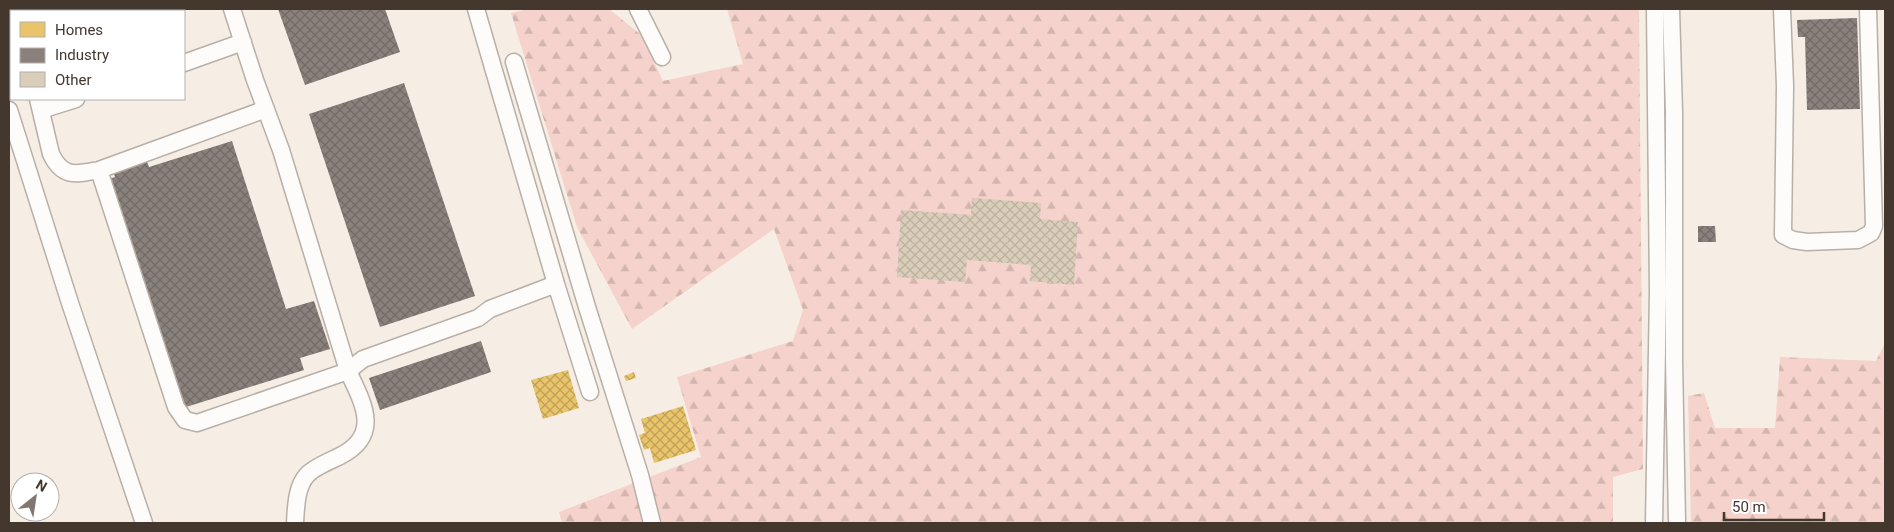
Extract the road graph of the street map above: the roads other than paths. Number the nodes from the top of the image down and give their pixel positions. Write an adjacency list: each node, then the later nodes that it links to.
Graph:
1 (232, 9): 8 (street)
2 (477, 9): 17 (street)
3 (638, 9): 9 (street)
4 (1655, 9): 23 (street)
5 (1671, 9): 24 (street)
6 (1782, 9): 7 (street)
7 (1868, 9)
8 (243, 42): 11 (street); 14 (street)
9 (662, 57)
10 (514, 62): 22 (street)
11 (185, 63)
12 (69, 100): 13 (street)
13 (40, 104): 16 (street)
14 (266, 109): 16 (street); 18 (street)
15 (9, 110): 20 (street)
16 (99, 170): 18 (street)
17 (556, 284): 18 (street); 19 (street)
18 (348, 371): 21 (street)
19 (590, 392)
20 (144, 523)
21 (295, 523)
22 (652, 523)
23 (1654, 523)
24 (1677, 523)

